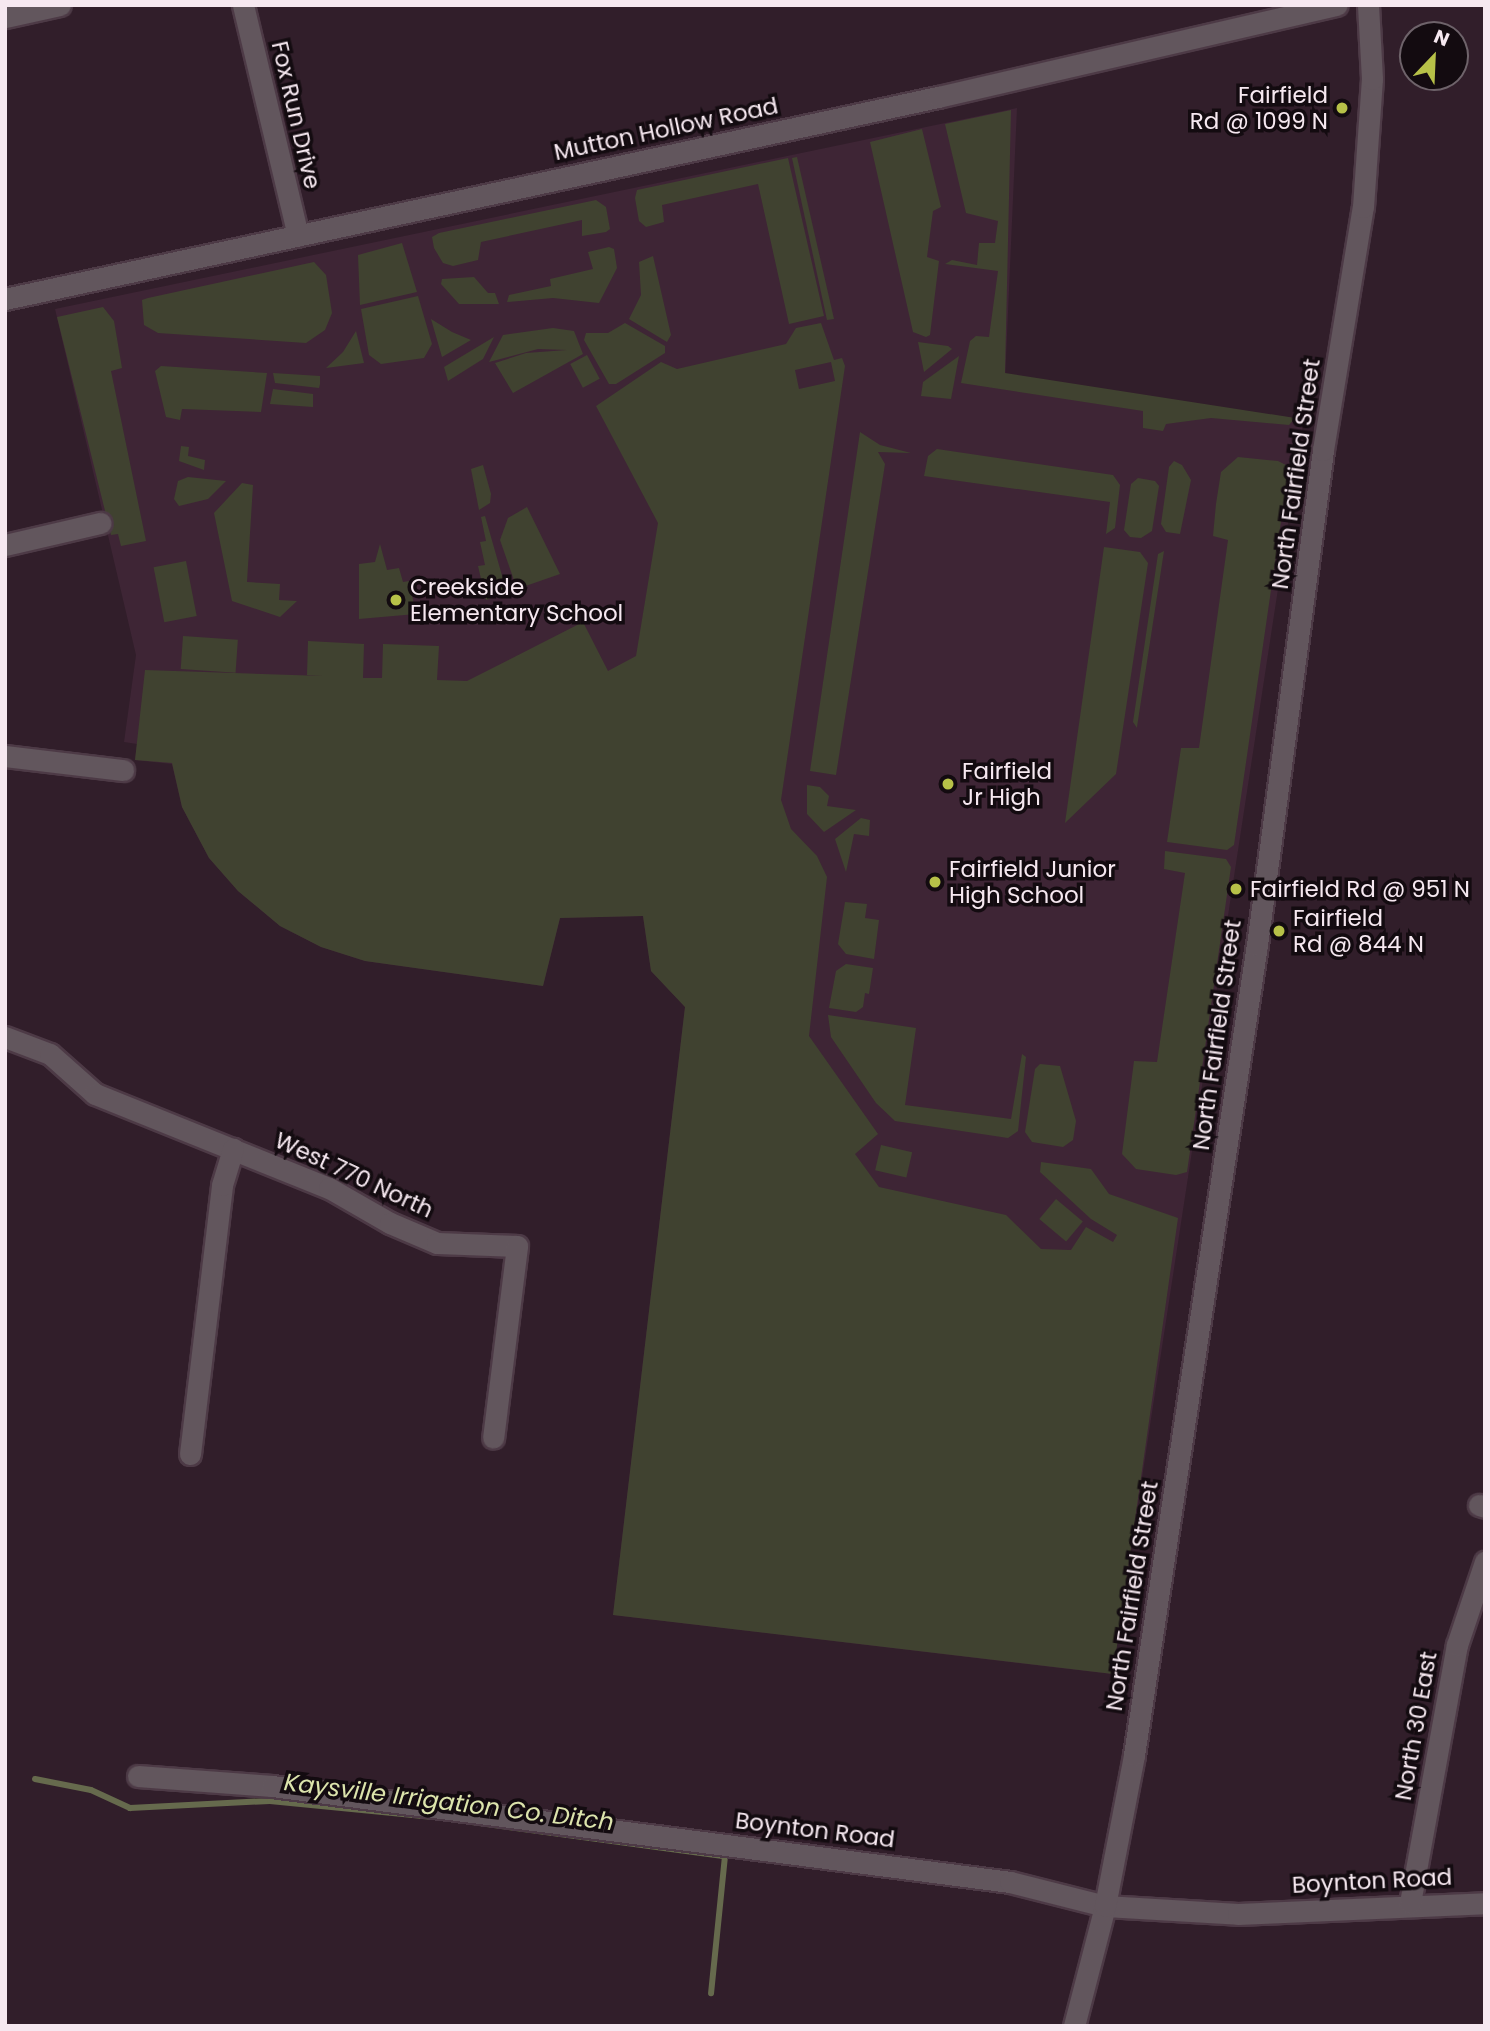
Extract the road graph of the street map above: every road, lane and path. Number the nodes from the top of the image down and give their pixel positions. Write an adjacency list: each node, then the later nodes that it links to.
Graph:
1 (60, 5): 5 (street)
2 (243, 5): 6 (street, Fox Run Drive)
3 (1337, 5): 6 (street, Mutton Hollow Road)
4 (1368, 5): 20 (street, North Fairfield Street)
5 (5, 17)
6 (298, 236): 7 (street, Mutton Hollow Road)
7 (5, 299)
8 (100, 523): 9 (street)
9 (5, 545)
10 (5, 756): 11 (street)
11 (123, 770)
12 (5, 1037): 13 (street, West 770 North)
13 (233, 1149): 14 (street, West 770 North); 15 (street)
14 (493, 1438)
15 (190, 1454)
16 (1485, 1562): 18 (street, North 30 East)
17 (138, 1776): 20 (street, Boynton Road)
18 (1410, 1903): 19 (street, Boynton Road); 20 (street, Boynton Road)
19 (1485, 1903)
20 (1105, 1906): 21 (street, North Fairfield Street)
21 (1074, 2026)

